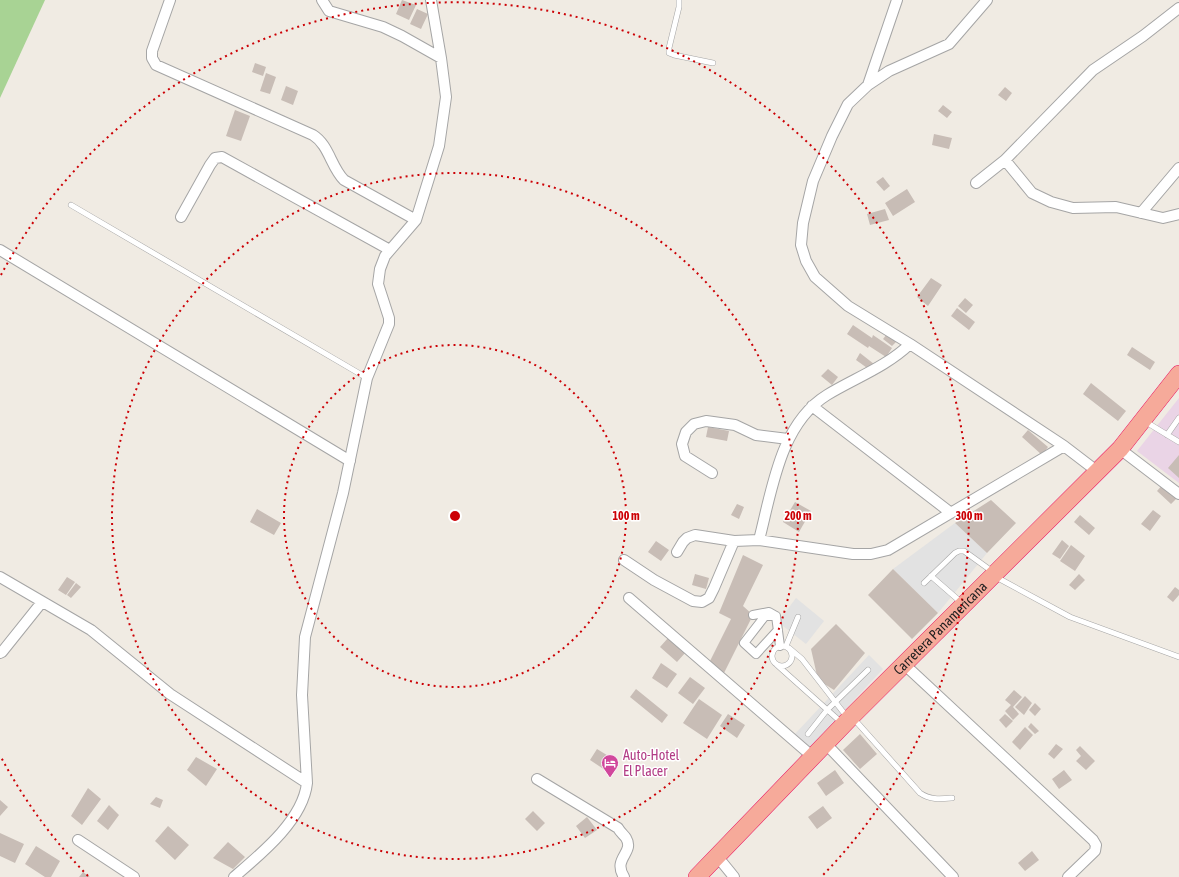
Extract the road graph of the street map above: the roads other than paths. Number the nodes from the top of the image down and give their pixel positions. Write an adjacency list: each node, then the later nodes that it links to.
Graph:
1 (170, 0): 18 (street)
2 (322, 0): 8 (street)
3 (431, 0): 8 (street)
4 (679, 0): 9 (lane)
5 (897, 0): 10 (street)
6 (987, 0): 10 (street)
7 (1179, 8): 11 (street)
8 (441, 58): 18 (street)
9 (713, 63)
10 (868, 85): 21 (street)
11 (1005, 160): 13 (street); 15 (street)
12 (1179, 168): 15 (street)
13 (976, 183)
14 (71, 205): 23 (lane)
15 (1141, 213): 16 (street)
16 (1179, 214)
17 (181, 217): 20 (street)
18 (416, 220): 20 (street)
19 (0, 250): 32 (street)
20 (390, 250): 23 (street)
21 (910, 344): 24 (street); 30 (street)
22 (1179, 374): 26 (highway, Carretera Panamericana)
23 (367, 378): 32 (street)
24 (812, 406): 28 (street); 36 (street)
25 (1179, 418): 27 (lane)
26 (1143, 420): 27 (lane); 31 (highway, Carretera Panamericana)
27 (1167, 435): 29 (lane)
28 (788, 439): 34 (street); 37 (street)
29 (1179, 442)
30 (1064, 446): 33 (street); 36 (street)
31 (1120, 449): 33 (highway, Carretera Panamericana); 35 (street)
32 (350, 461): 65 (street)
33 (1098, 472): 41 (highway, Carretera Panamericana)
34 (712, 473)
35 (1179, 494)
36 (951, 513): 37 (street)
37 (759, 540): 38 (street)
38 (734, 541): 39 (street); 40 (street)
39 (677, 552)
40 (624, 560)
41 (994, 574): 43 (lane); 47 (highway, Carretera Panamericana); 54 (lane)
42 (0, 576): 46 (street)
43 (931, 576): 44 (lane); 47 (lane)
44 (924, 583)
45 (629, 598): 63 (street)
46 (42, 602): 53 (street); 65 (street)
47 (964, 604): 56 (highway, Carretera Panamericana)
48 (753, 615): 49 (street)
49 (776, 616): 51 (street); 51 (street)
50 (798, 617): 52 (lane)
51 (778, 630): 52 (street)
52 (785, 647): 55 (lane); 55 (lane); 58 (lane)
53 (0, 653)
54 (1179, 657)
55 (777, 665): 59 (lane)
56 (905, 665): 60 (highway, Carretera Panamericana); 75 (street)
57 (868, 670): 58 (lane)
58 (836, 702): 59 (lane); 60 (lane)
59 (827, 710): 60 (lane); 61 (lane)
60 (848, 720): 62 (highway, Carretera Panamericana); 66 (lane)
61 (808, 734)
62 (826, 744): 63 (highway, Carretera Panamericana); 74 (street)
63 (813, 756): 68 (highway, Carretera Panamericana)
64 (537, 779): 71 (street)
65 (308, 783): 70 (street)
66 (952, 798)
67 (78, 840): 69 (street)
68 (717, 856): 72 (highway, Carretera Panamericana); 73 (street)
69 (134, 877)
70 (235, 877)
71 (624, 877)
72 (697, 877)
73 (734, 877)
74 (953, 877)
75 (1068, 877)

